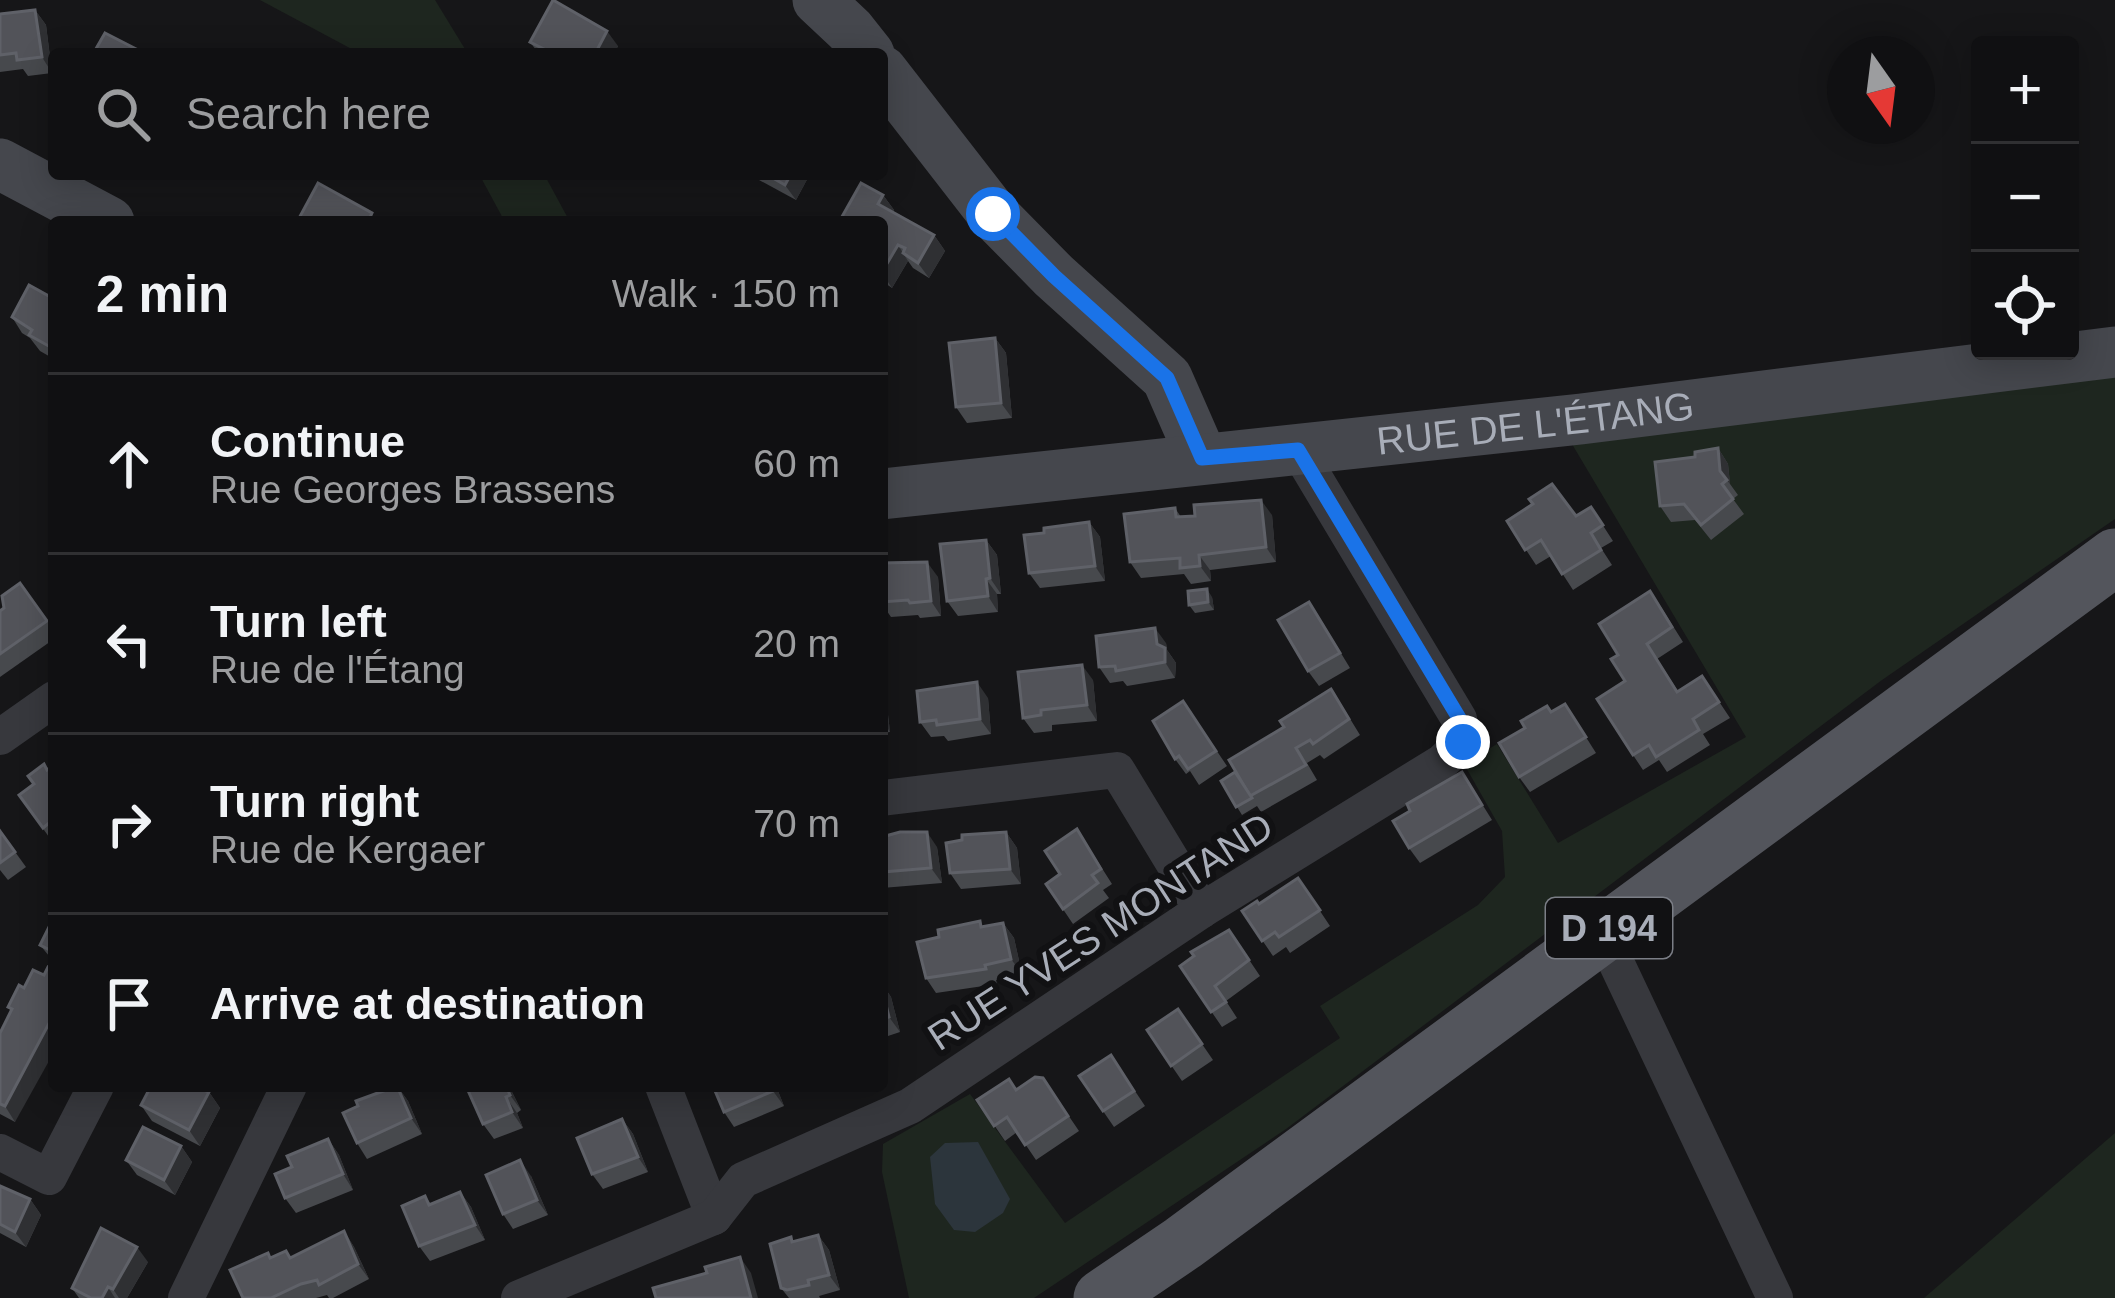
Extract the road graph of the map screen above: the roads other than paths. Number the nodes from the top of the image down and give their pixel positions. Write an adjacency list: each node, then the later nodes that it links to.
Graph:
1 (818, 0): 2 (street)
2 (864, 48)
3 (888, 79): 8 (street)
4 (0, 164): 5 (street)
5 (98, 216)
6 (2115, 352): 7 (street, RUE DE L'ÉTANG)
7 (1298, 450): 8 (street, RUE DE L'ÉTANG); 14 (street, RUE YVES MONTAND)
8 (1202, 458): 9 (street, RUE DE L'ÉTANG)
9 (888, 493)
10 (2115, 557): 15 (main road, D 194)
11 (48, 703): 12 (street)
12 (0, 737)
13 (888, 797): 14 (street)
14 (1202, 910): 20 (street, RUE YVES MONTAND)
15 (1598, 937): 23 (main road, D 194); 24 (street)
16 (93, 1092): 19 (street)
17 (286, 1092): 21 (street)
18 (665, 1092): 20 (street)
19 (0, 1152)
20 (714, 1217): 22 (street, RUE YVES MONTAND)
21 (186, 1298)
22 (519, 1298)
23 (1102, 1298)
24 (1775, 1298)

